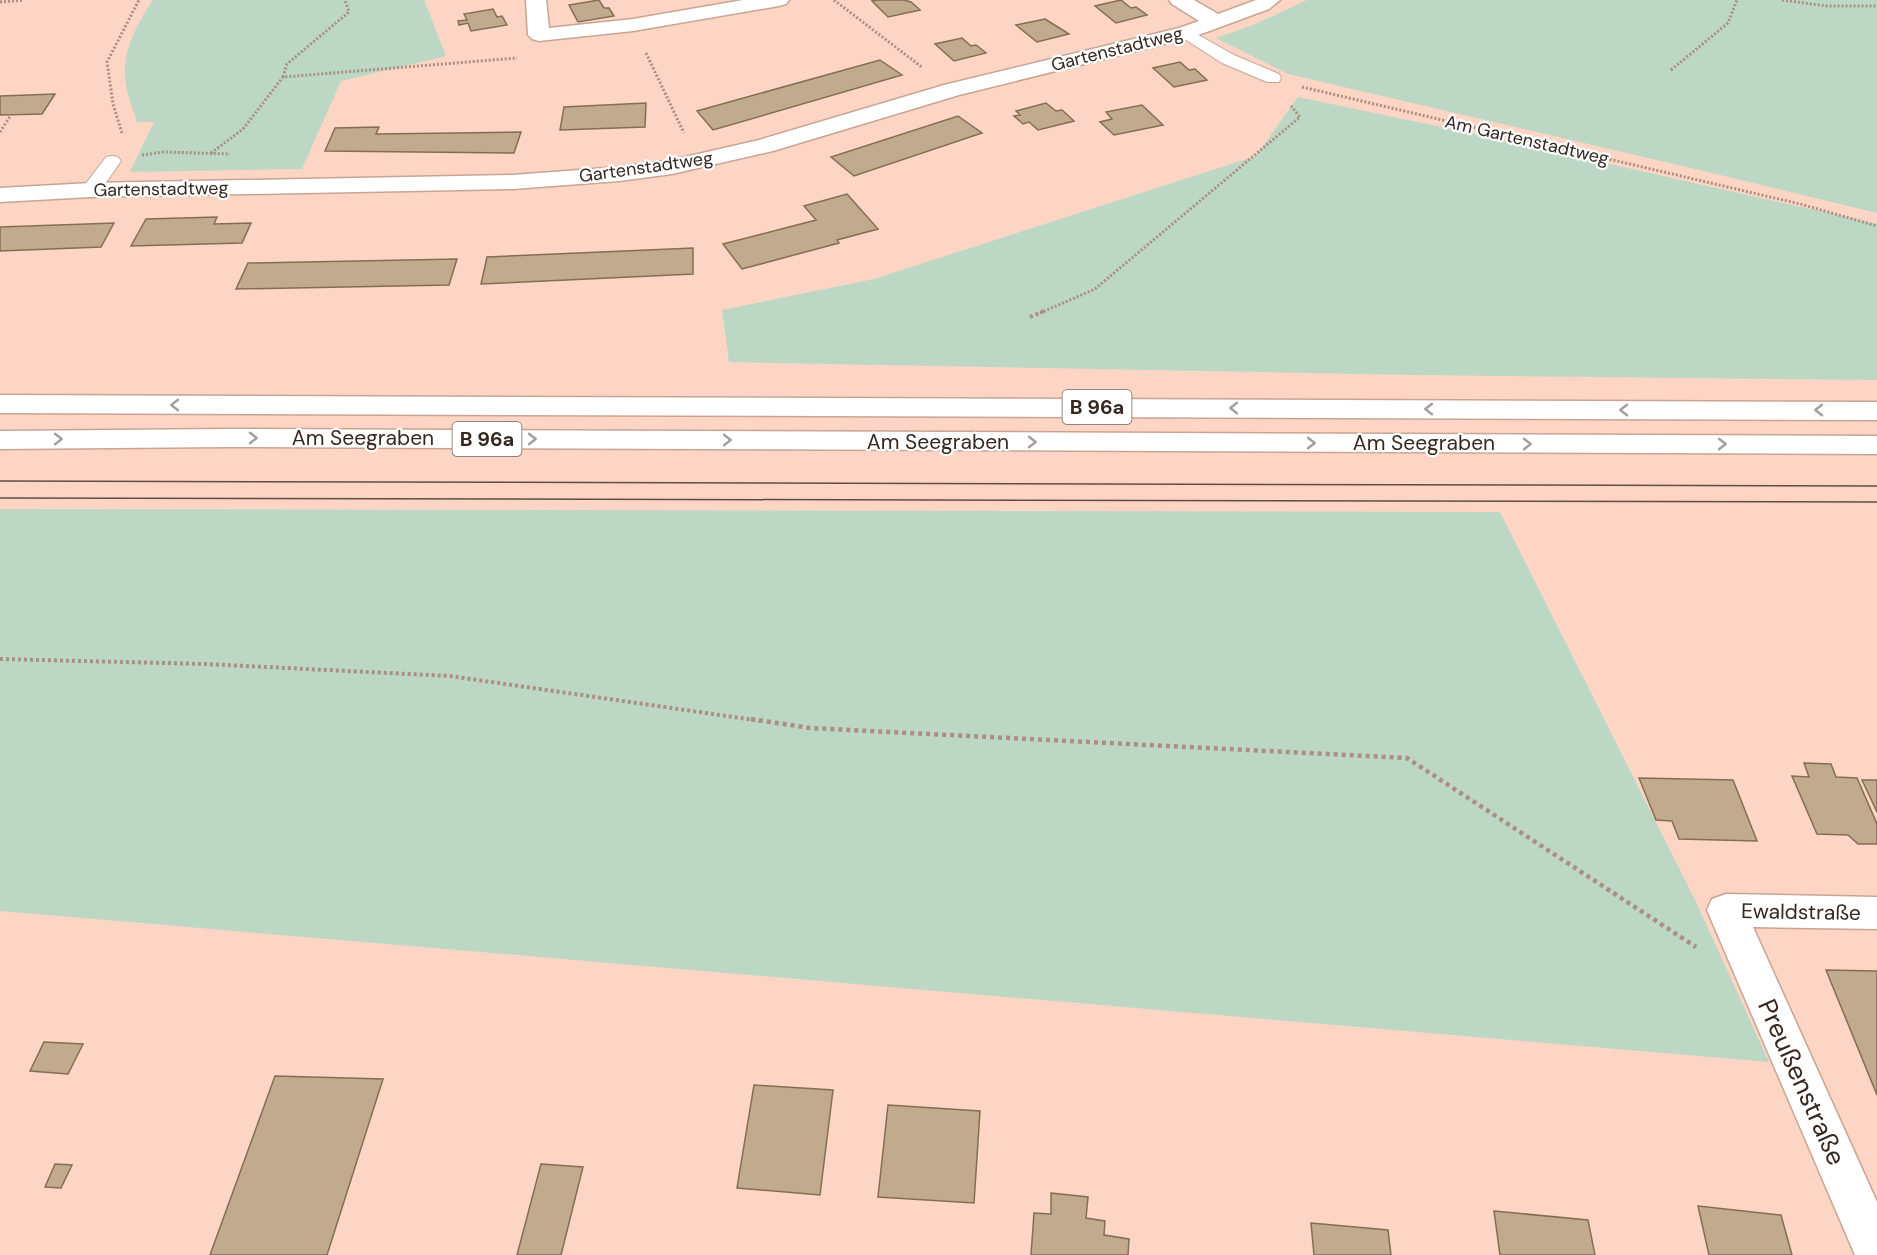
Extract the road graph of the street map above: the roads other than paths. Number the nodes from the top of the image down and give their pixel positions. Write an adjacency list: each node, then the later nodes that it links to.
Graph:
1 (536, 0): 2 (main road)
2 (779, 0)
3 (1179, 0): 5 (main road)
4 (1270, 0): 5 (main road, Gartenstadtweg)
5 (1216, 22): 6 (main road, Gartenstadtweg)
6 (1186, 33): 7 (lane); 9 (main road, Gartenstadtweg)
7 (1272, 78)
8 (112, 161): 9 (lane)
9 (91, 190): 10 (main road, Gartenstadtweg)
10 (0, 195)
11 (0, 404): 12 (main road, Am Seegraben / B 96a, one-way to 11)
12 (1877, 411)
13 (0, 440): 14 (main road, Am Seegraben / B 96a, one-way to 14)
14 (1877, 445)
15 (1725, 910): 16 (main road, Ewaldstraße); 17 (main road, Preußenstraße)
16 (1877, 913)
17 (1877, 1254)

